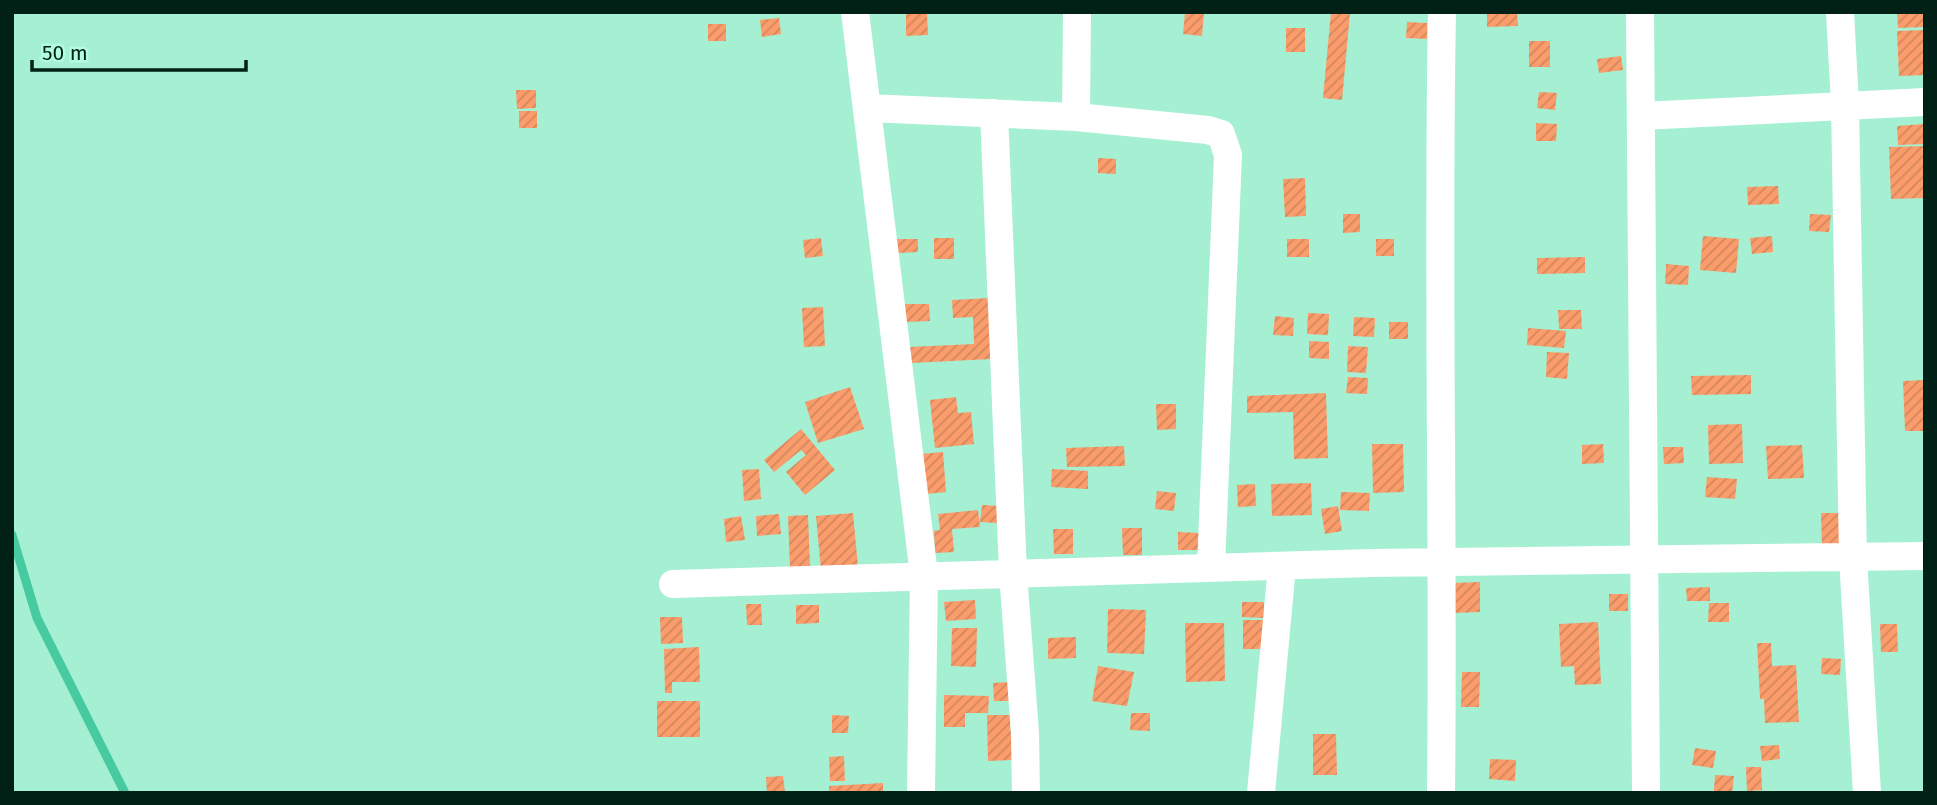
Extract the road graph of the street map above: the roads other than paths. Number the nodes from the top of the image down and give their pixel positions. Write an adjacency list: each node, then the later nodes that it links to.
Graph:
1 (855, 12): 8 (street)
2 (1077, 12): 11 (street)
3 (1442, 12): 15 (street)
4 (1640, 12): 10 (street)
5 (1840, 12): 7 (street)
6 (1925, 102): 7 (street)
7 (1845, 105): 10 (street); 13 (street)
8 (867, 108): 9 (street); 19 (street)
9 (994, 113): 11 (street); 18 (street)
10 (1641, 116): 14 (street)
11 (1076, 117): 17 (street)
12 (1925, 556): 13 (street)
13 (1853, 558): 14 (street); 26 (street)
14 (1645, 562): 15 (street); 25 (street)
15 (1443, 564): 16 (street); 24 (street)
16 (1282, 566): 17 (street); 23 (street)
17 (1211, 568): 18 (street)
18 (1013, 573): 19 (street); 22 (street)
19 (924, 575): 20 (street); 21 (street)
20 (673, 584)
21 (921, 793)
22 (1026, 793)
23 (1261, 793)
24 (1441, 793)
25 (1646, 793)
26 (1867, 793)

